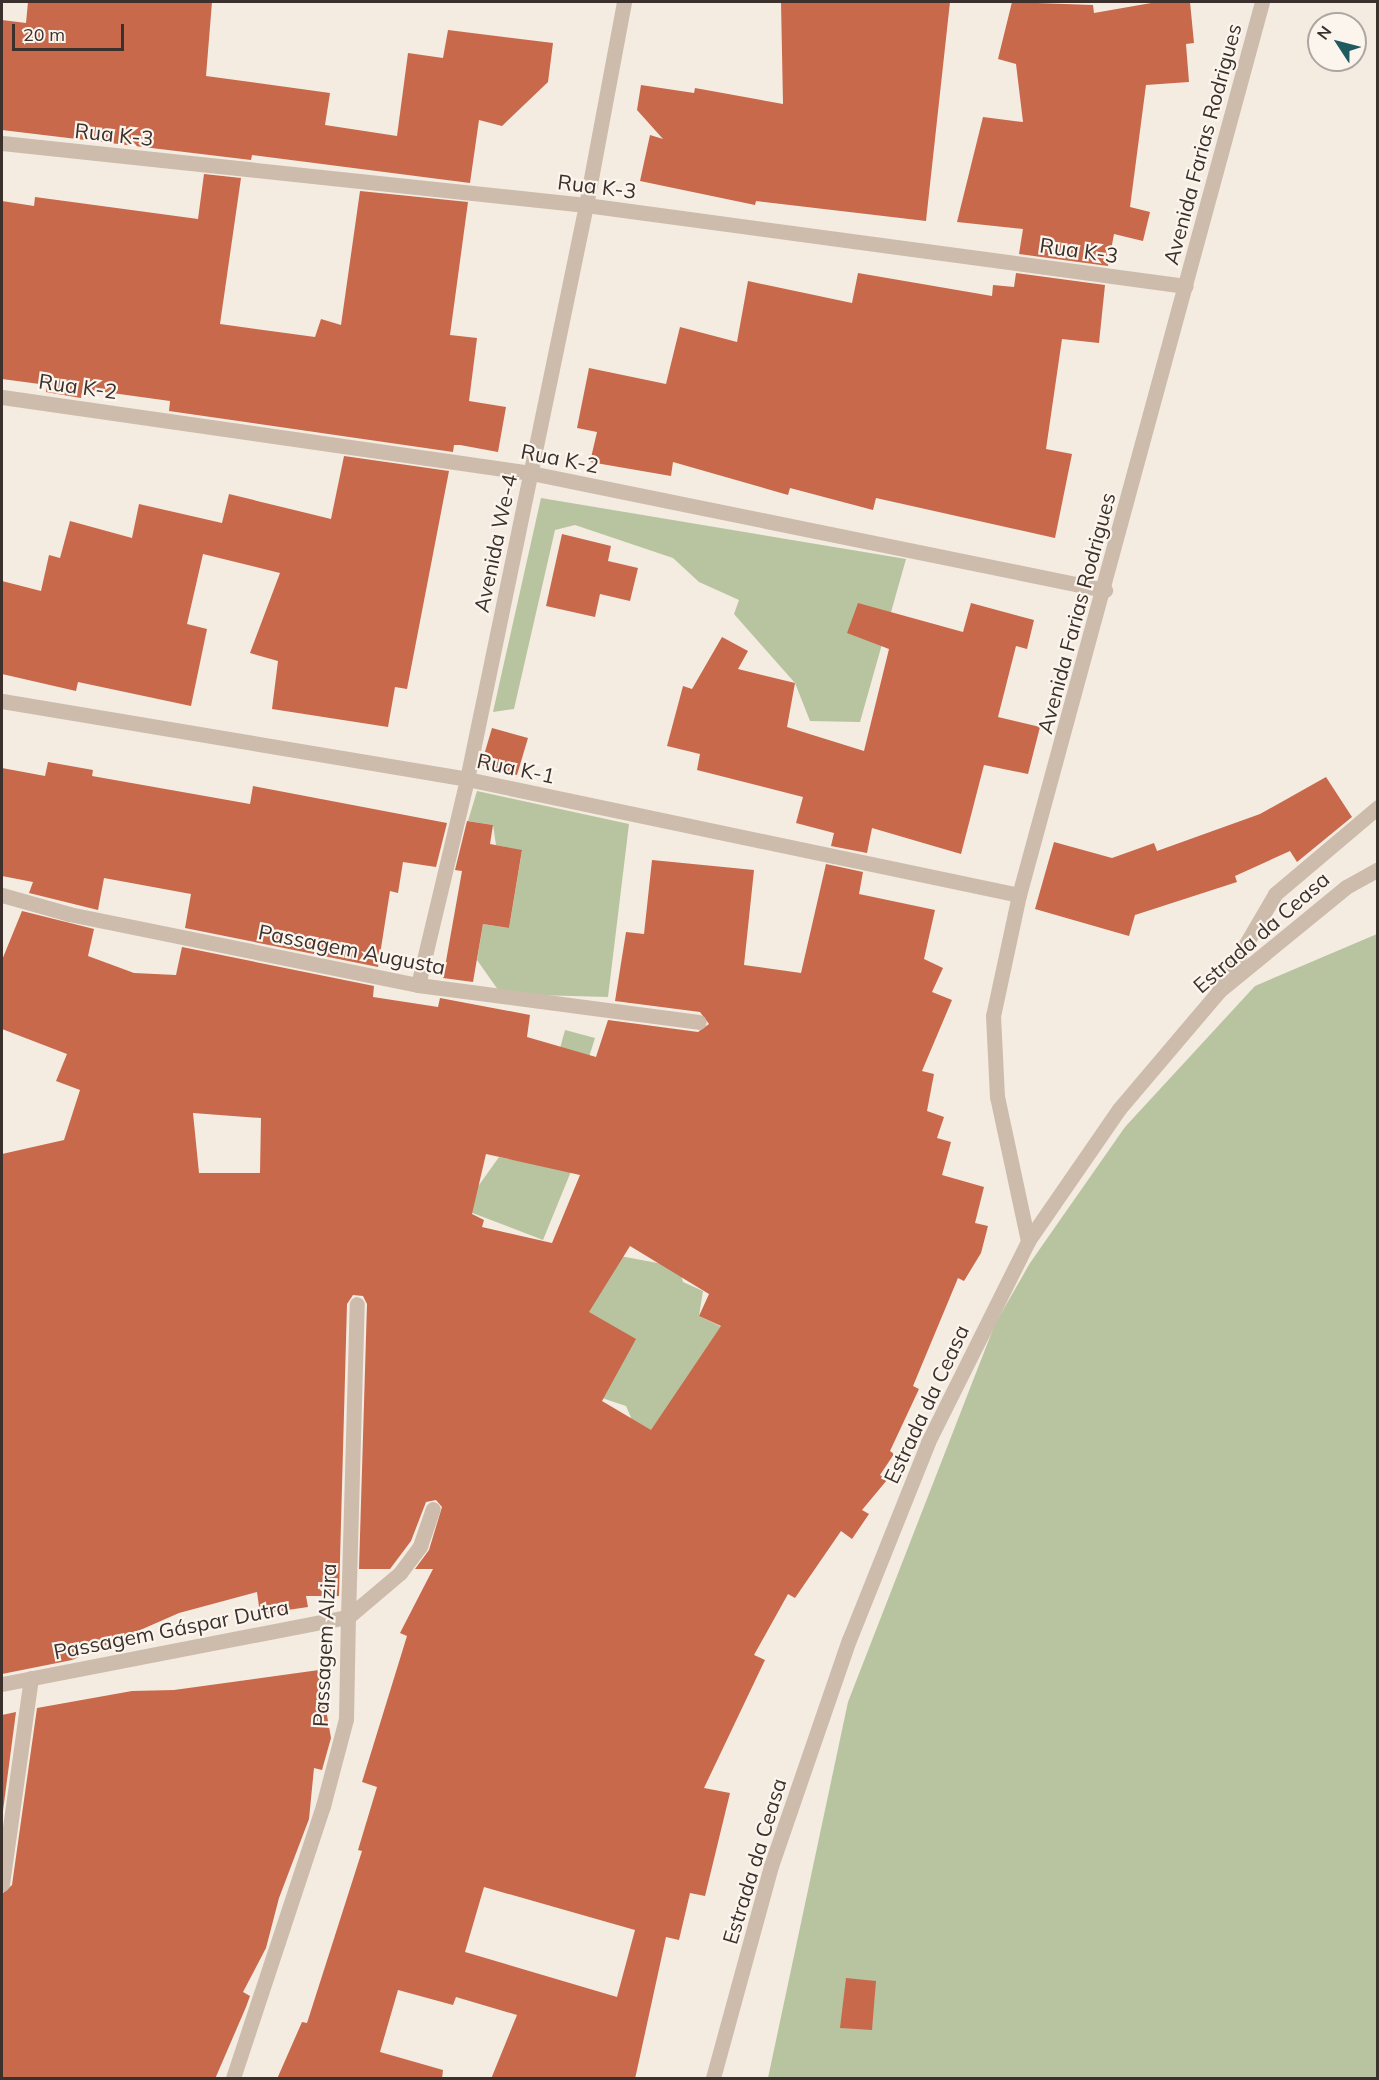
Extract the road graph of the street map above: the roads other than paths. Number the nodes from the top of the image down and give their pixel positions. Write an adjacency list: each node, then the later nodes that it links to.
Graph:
1 (624, 2): 4 (street, Avenida We-4)
2 (1262, 2): 5 (street, Avenida Farias Rodrigues)
3 (2, 143): 4 (street, Rua K-3)
4 (586, 205): 5 (street, Rua K-3); 7 (street, Avenida We-4)
5 (1186, 286): 8 (street, Avenida Farias Rodrigues)
6 (2, 397): 7 (street, Rua K-2)
7 (531, 473): 8 (street, Rua K-2); 10 (street, Avenida We-4)
8 (1105, 590): 14 (street, Avenida Farias Rodrigues)
9 (2, 701): 10 (street, Rua K-1)
10 (467, 779): 14 (street, Rua K-1); 15 (street, Avenida We-4)
11 (1377, 807): 16 (street)
12 (1377, 869): 16 (street, Estrada da Ceasa)
13 (2, 895): 15 (street, Passagem Augusta)
14 (1018, 896): 18 (street, Avenida Farias Rodrigues)
15 (418, 985): 17 (street, Passagem Augusta)
16 (1219, 991): 18 (street, Estrada da Ceasa)
17 (699, 1022)
18 (1028, 1241): 26 (street, Estrada da Ceasa)
19 (357, 1304): 21 (street, Passagem Alzira)
20 (433, 1509): 21 (street)
21 (348, 1617): 22 (street, Passagem Gáspar Dutra); 25 (street, Passagem Alzira)
22 (31, 1678): 23 (street, Passagem Gáspar Dutra); 24 (street)
23 (2, 1684)
24 (2, 1884)
25 (233, 2079)
26 (713, 2079)

